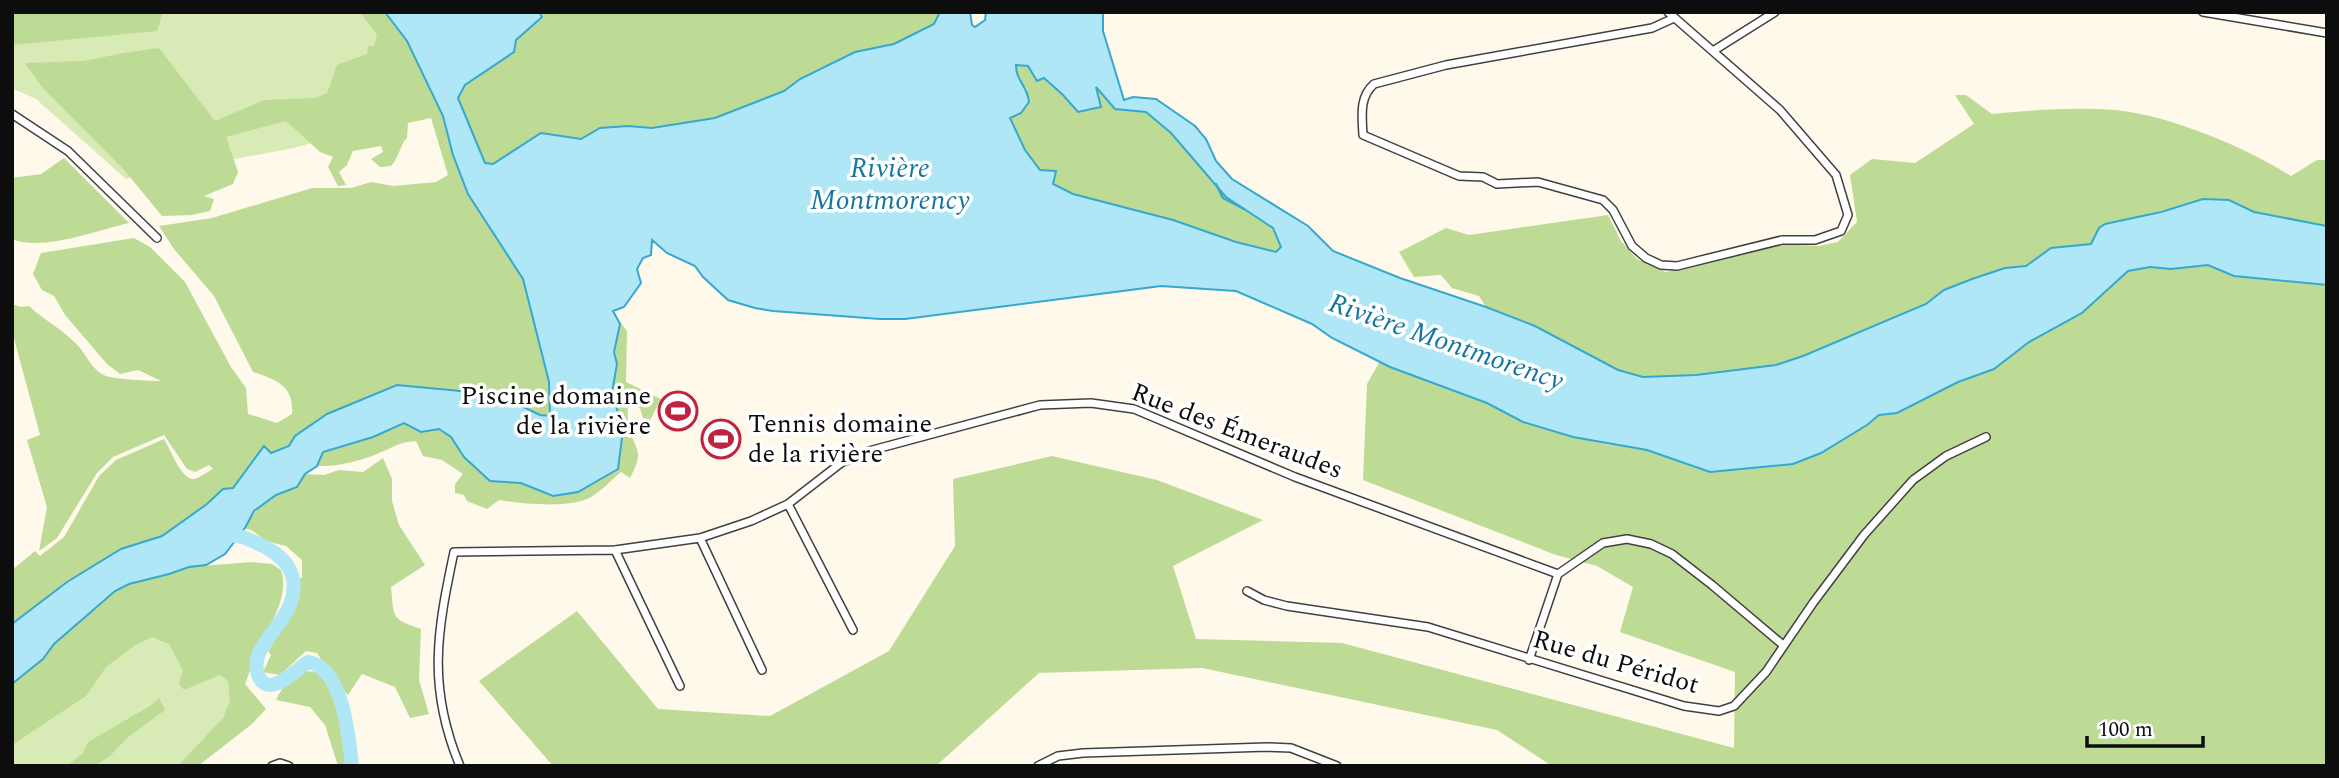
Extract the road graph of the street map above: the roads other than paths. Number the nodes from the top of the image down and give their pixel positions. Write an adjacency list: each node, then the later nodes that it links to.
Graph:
1 (1774, 12): 5 (street)
2 (2203, 12): 4 (street)
3 (1671, 15): 5 (street); 5 (street)
4 (2327, 33)
5 (1713, 51)
6 (12, 114): 7 (street)
7 (157, 238)
8 (1986, 437): 15 (street, Rue du Péridot)
9 (788, 504): 10 (street, Rue des Émeraudes); 12 (street, Rue des Émeraudes); 14 (street)
10 (700, 538): 11 (street, Rue des Émeraudes); 17 (street)
11 (615, 550): 18 (street); 21 (street, Rue des Émeraudes)
12 (1558, 574): 15 (street); 16 (street)
13 (1247, 591): 16 (street, Rue du Péridot)
14 (853, 630)
15 (1783, 645): 16 (street, Rue du Péridot)
16 (1529, 660)
17 (762, 670)
18 (680, 686)
19 (272, 766): 20 (street)
20 (289, 766)
21 (460, 766)
22 (1038, 766): 23 (street)
23 (1337, 766)

